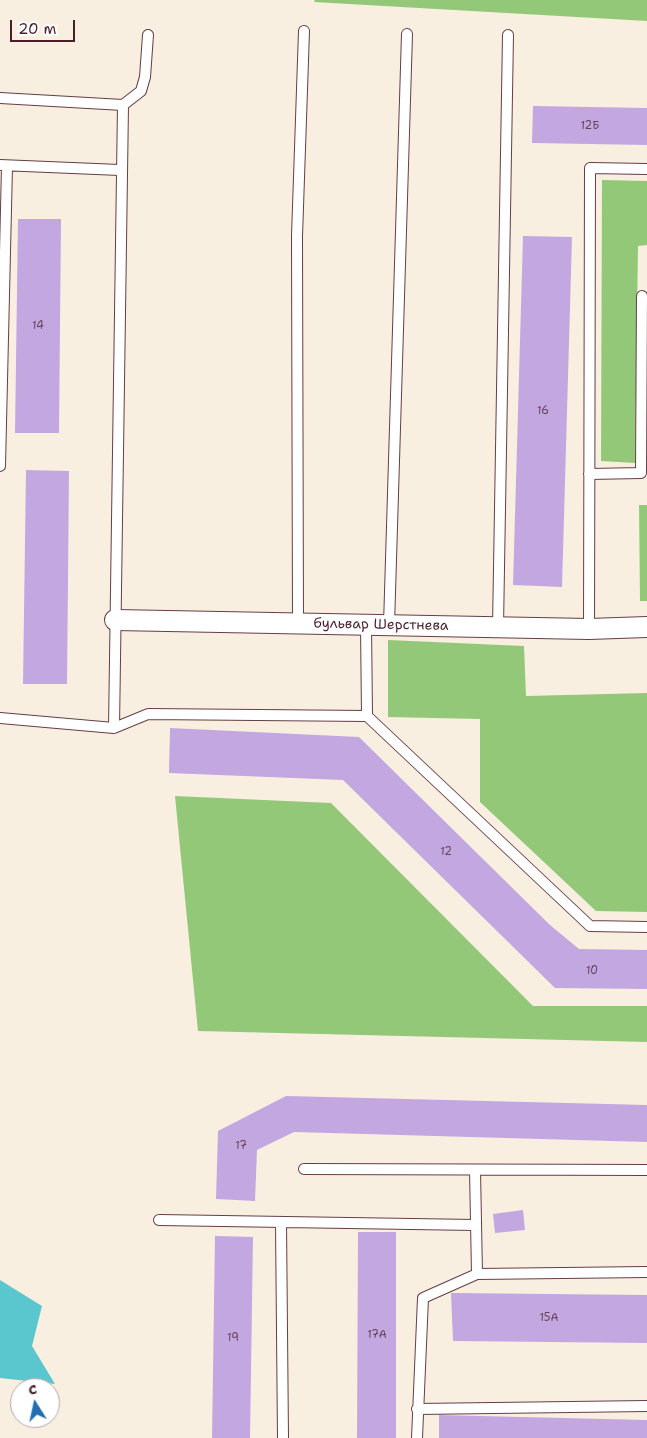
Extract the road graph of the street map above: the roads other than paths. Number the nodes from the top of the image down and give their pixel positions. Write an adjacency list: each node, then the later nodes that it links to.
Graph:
1 (304, 31): 15 (lane)
2 (407, 34): 17 (lane)
3 (148, 35): 6 (lane)
4 (508, 35): 18 (lane)
5 (0, 98): 6 (lane)
6 (123, 104): 9 (lane)
7 (4, 166): 9 (lane); 11 (lane)
8 (647, 169): 13 (lane)
9 (120, 170): 14 (lane)
10 (642, 296): 13 (lane)
11 (0, 393): 12 (lane)
12 (0, 466)
13 (589, 474): 20 (lane)
14 (115, 620): 15 (street, бульвар Шерстнева); 23 (lane)
15 (298, 624): 16 (street, бульвар Шерстнева)
16 (366, 625): 17 (street, бульвар Шерстнева); 21 (lane)
17 (389, 625): 18 (street, бульвар Шерстнева)
18 (498, 627): 20 (street, бульвар Шерстнева)
19 (647, 627): 20 (street, бульвар Шерстнева)
20 (589, 629)
21 (366, 716): 23 (lane); 24 (lane)
22 (0, 718): 23 (lane)
23 (114, 728)
24 (647, 927)
25 (304, 1169): 26 (lane)
26 (476, 1170): 27 (lane); 30 (lane)
27 (647, 1170)
28 (159, 1220): 29 (lane)
29 (281, 1222): 30 (lane); 35 (lane)
30 (475, 1225): 32 (lane)
31 (647, 1272): 32 (lane)
32 (477, 1274): 34 (lane)
33 (647, 1406): 34 (lane)
34 (417, 1409): 36 (lane)
35 (283, 1438)
36 (417, 1438)

